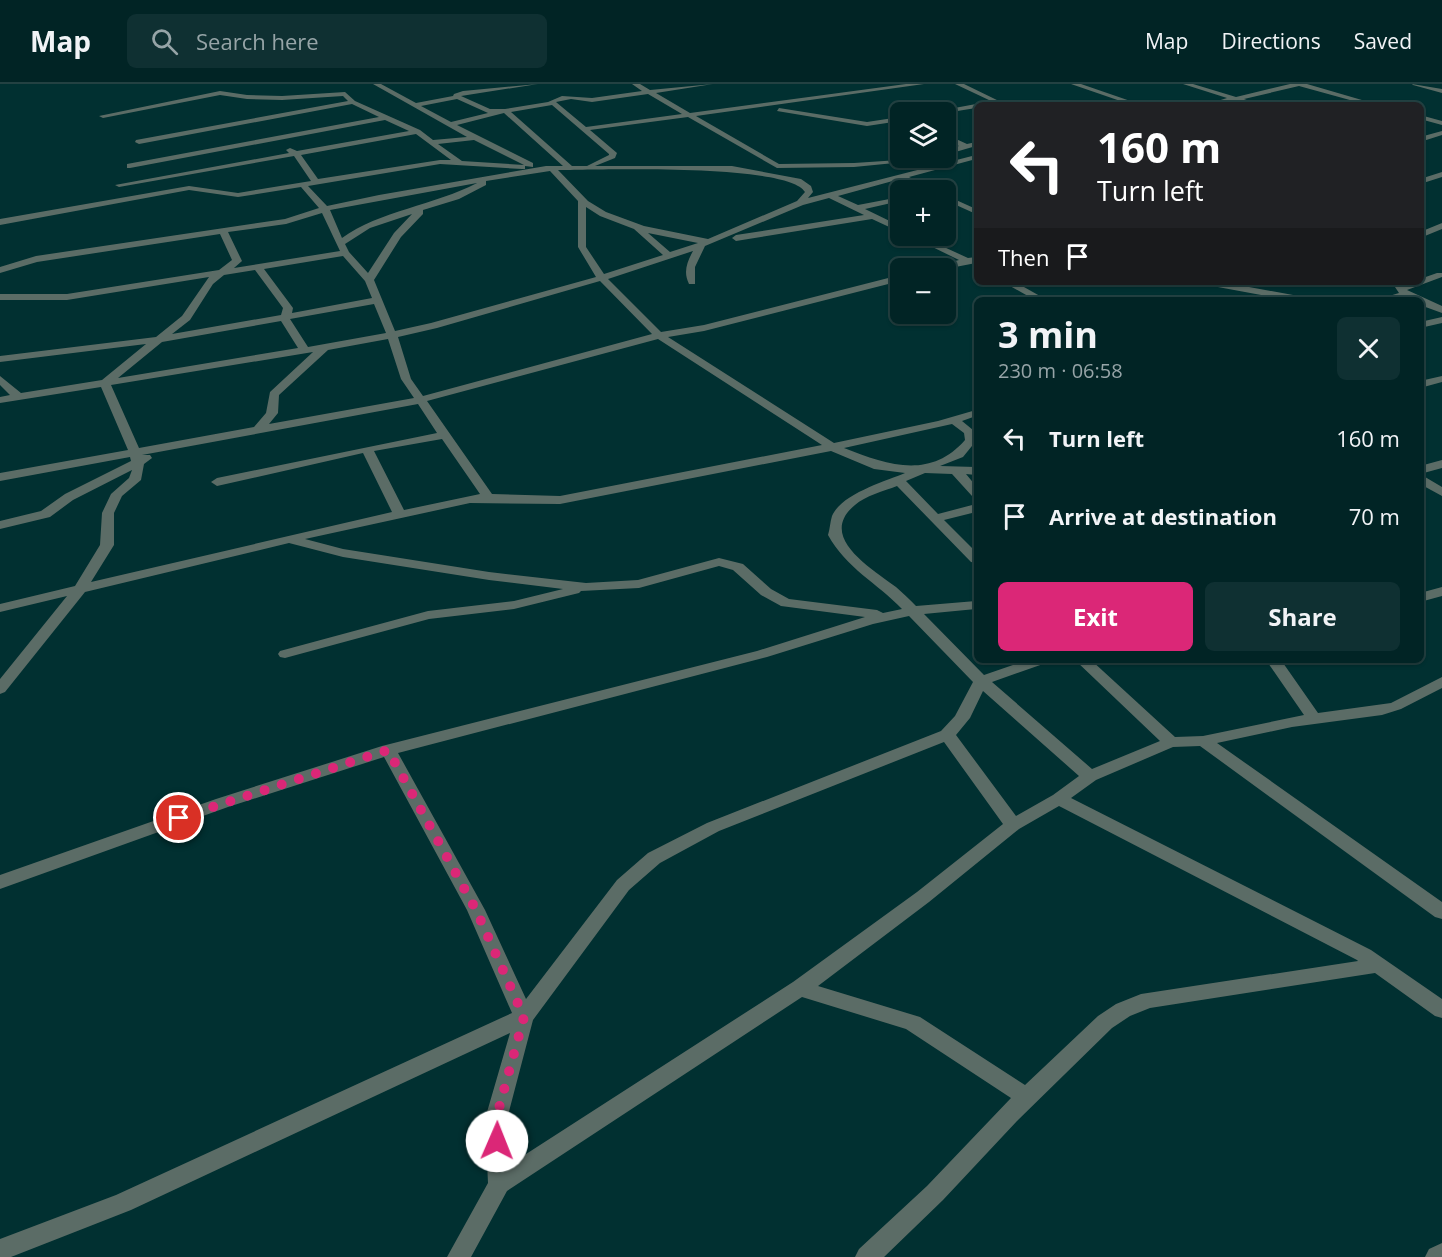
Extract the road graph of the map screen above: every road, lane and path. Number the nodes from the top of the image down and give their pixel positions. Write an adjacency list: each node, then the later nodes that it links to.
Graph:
1 (214, 84): 16 (street)
2 (376, 84): 27 (street)
3 (499, 84): 13 (street)
4 (535, 84): 13 (street)
5 (635, 84): 15 (street)
6 (710, 84): 15 (street)
7 (921, 84): 28 (street)
8 (958, 84): 21 (street)
9 (1074, 84): 22 (street)
10 (1186, 84): 19 (street)
11 (1299, 84): 19 (street); 25 (street)
12 (1415, 84): 14 (street)
13 (507, 88): 18 (street)
14 (1442, 91)
15 (647, 92): 26 (street); 32 (street)
16 (220, 93): 17 (street); 33 (street)
17 (337, 96): 20 (street); 34 (street)
18 (458, 97): 27 (street); 31 (street)
19 (1236, 99): 23 (street); 24 (street)
20 (353, 102): 34 (street); 35 (street)
21 (998, 102)
22 (1130, 102)
23 (1222, 102)
24 (1246, 102)
25 (1365, 102)
26 (553, 103): 31 (street); 40 (street)
27 (415, 105): 39 (street)
28 (760, 105): 32 (street); 37 (street)
29 (974, 106): 30 (street)
30 (956, 109)
31 (505, 111): 39 (street); 63 (street)
32 (686, 115): 40 (street); 60 (street)
33 (104, 116)
34 (314, 116): 43 (street); 47 (street)
35 (384, 118): 41 (street); 43 (street)
36 (1424, 118): 38 (street)
37 (890, 121)
38 (1442, 123)
39 (452, 124): 44 (street)
40 (585, 129): 65 (street)
41 (417, 132): 48 (street); 53 (street)
42 (1442, 133): 46 (street)
43 (297, 134): 45 (street)
44 (475, 138): 48 (street); 61 (street)
45 (272, 139): 53 (street); 58 (street)
46 (1424, 139)
47 (139, 142)
48 (432, 142): 56 (street)
49 (956, 142): 51 (street)
50 (974, 145): 51 (street)
51 (966, 147): 52 (street)
52 (956, 150)
53 (296, 154): 66 (street); 72 (street)
54 (974, 159): 55 (street); 68 (street)
55 (956, 160)
56 (460, 163): 59 (street); 72 (street)
57 (890, 163): 60 (street)
58 (130, 166)
59 (518, 166): 61 (street); 69 (street)
60 (777, 166): 64 (street)
61 (536, 167): 62 (street)
62 (552, 168): 63 (street); 69 (street); 77 (street)
63 (570, 168): 65 (street)
64 (723, 168): 65 (street); 80 (street)
65 (580, 169)
66 (187, 171): 74 (street); 75 (street)
67 (1442, 174): 71 (street)
68 (902, 177): 70 (street); 76 (street)
69 (493, 178): 82 (street); 83 (street)
70 (909, 180)
71 (1424, 181)
72 (316, 182): 73 (street)
73 (302, 184): 75 (street); 82 (street)
74 (119, 185)
75 (197, 188): 86 (street)
76 (830, 195): 80 (street); 81 (street)
77 (582, 199): 89 (street); 104 (street)
78 (890, 201): 81 (street)
79 (956, 202): 84 (street)
80 (800, 203): 93 (street)
81 (857, 208): 85 (street)
82 (325, 209): 90 (street); 92 (street)
83 (424, 209): 92 (street); 105 (street)
84 (974, 211)
85 (872, 216): 87 (street); 93 (street)
86 (0, 222)
87 (890, 224)
88 (1442, 226): 91 (street)
89 (637, 227): 93 (street); 96 (street)
90 (223, 230): 101 (street); 102 (street)
91 (1424, 233)
92 (340, 243): 95 (street)
93 (706, 243): 96 (street); 108 (street)
94 (938, 246): 97 (street)
95 (345, 253): 99 (street); 105 (street)
96 (669, 256): 104 (street)
97 (974, 261): 98 (street)
98 (956, 264)
99 (258, 267): 102 (street); 120 (street)
100 (1424, 269): 103 (street)
101 (0, 270)
102 (220, 274): 112 (street); 125 (street)
103 (1441, 275): 107 (street)
104 (602, 278): 123 (street); 124 (street)
105 (369, 280): 117 (street)
106 (890, 281): 124 (street)
107 (1424, 281)
108 (692, 282)
109 (1014, 285): 113 (street)
110 (1223, 285): 114 (street)
111 (1401, 289): 115 (street); 116 (street)
112 (0, 297)
113 (1036, 297)
114 (1288, 297)
115 (1386, 297)
116 (1414, 297)
117 (378, 300): 120 (street); 123 (street)
118 (1424, 302): 119 (street)
119 (1442, 310)
120 (285, 319): 125 (street); 127 (street)
121 (1442, 320): 122 (street)
122 (1424, 325)
123 (392, 335): 126 (street); 135 (street)
124 (659, 335): 135 (street); 140 (street)
125 (158, 340): 128 (street); 131 (street)
126 (325, 347): 127 (street); 138 (street)
127 (305, 351): 131 (street)
128 (0, 359)
129 (0, 379): 133 (street)
130 (1442, 379): 132 (street)
131 (105, 383): 133 (street); 142 (street)
132 (1424, 384)
133 (19, 397): 134 (street)
134 (0, 400)
135 (420, 400): 138 (street); 139 (street)
136 (974, 414): 137 (street)
137 (954, 420): 140 (street); 145 (street)
138 (258, 430): 142 (street)
139 (444, 435): 141 (street); 155 (street)
140 (832, 447): 145 (street); 155 (street)
141 (367, 450): 151 (street); 158 (street)
142 (136, 457): 148 (street); 160 (street); 164 (street)
143 (1442, 464): 144 (street)
144 (1424, 469)
145 (921, 470): 146 (street); 149 (street)
146 (955, 470): 147 (street); 152 (street)
147 (974, 471)
148 (0, 477)
149 (897, 479): 159 (street); 169 (street)
150 (1424, 481): 153 (street)
151 (217, 482)
152 (974, 491)
153 (1442, 492)
154 (1424, 493): 156 (street)
155 (488, 496): 158 (street)
156 (1442, 497)
157 (974, 508): 159 (street)
158 (400, 515): 161 (street)
159 (936, 518): 162 (street)
160 (0, 525)
161 (289, 539): 163 (street); 164 (street)
162 (974, 557)
163 (586, 587): 170 (street); 171 (street)
164 (81, 588): 168 (street); 177 (street)
165 (1442, 591): 166 (street)
166 (1424, 597)
167 (974, 605): 169 (street)
168 (0, 608)
169 (912, 611): 170 (street); 175 (street)
170 (888, 616): 182 (street)
171 (285, 654)
172 (1032, 663): 175 (street)
173 (1085, 663): 181 (street)
174 (1275, 663): 178 (street)
175 (981, 681): 179 (street); 183 (street)
176 (1442, 682): 178 (street)
177 (0, 689)
178 (1314, 719): 180 (street)
179 (947, 735): 185 (street); 191 (street)
180 (1203, 741): 181 (street); 187 (street)
181 (1171, 742): 183 (street)
182 (388, 750): 186 (street); 191 (street)
183 (1090, 777): 184 (street)
184 (1059, 799): 185 (street); 188 (street)
185 (1013, 825): 189 (street)
186 (0, 882)
187 (1442, 912)
188 (1378, 964): 190 (street); 192 (street)
189 (800, 988): 192 (street); 193 (street)
190 (1442, 1010)
191 (524, 1017): 193 (street); 194 (street)
192 (1026, 1097): 197 (street)
193 (499, 1184): 196 (street)
194 (0, 1250)
195 (1442, 1254): 198 (street)
196 (459, 1257)
197 (867, 1257)
198 (1437, 1257)

